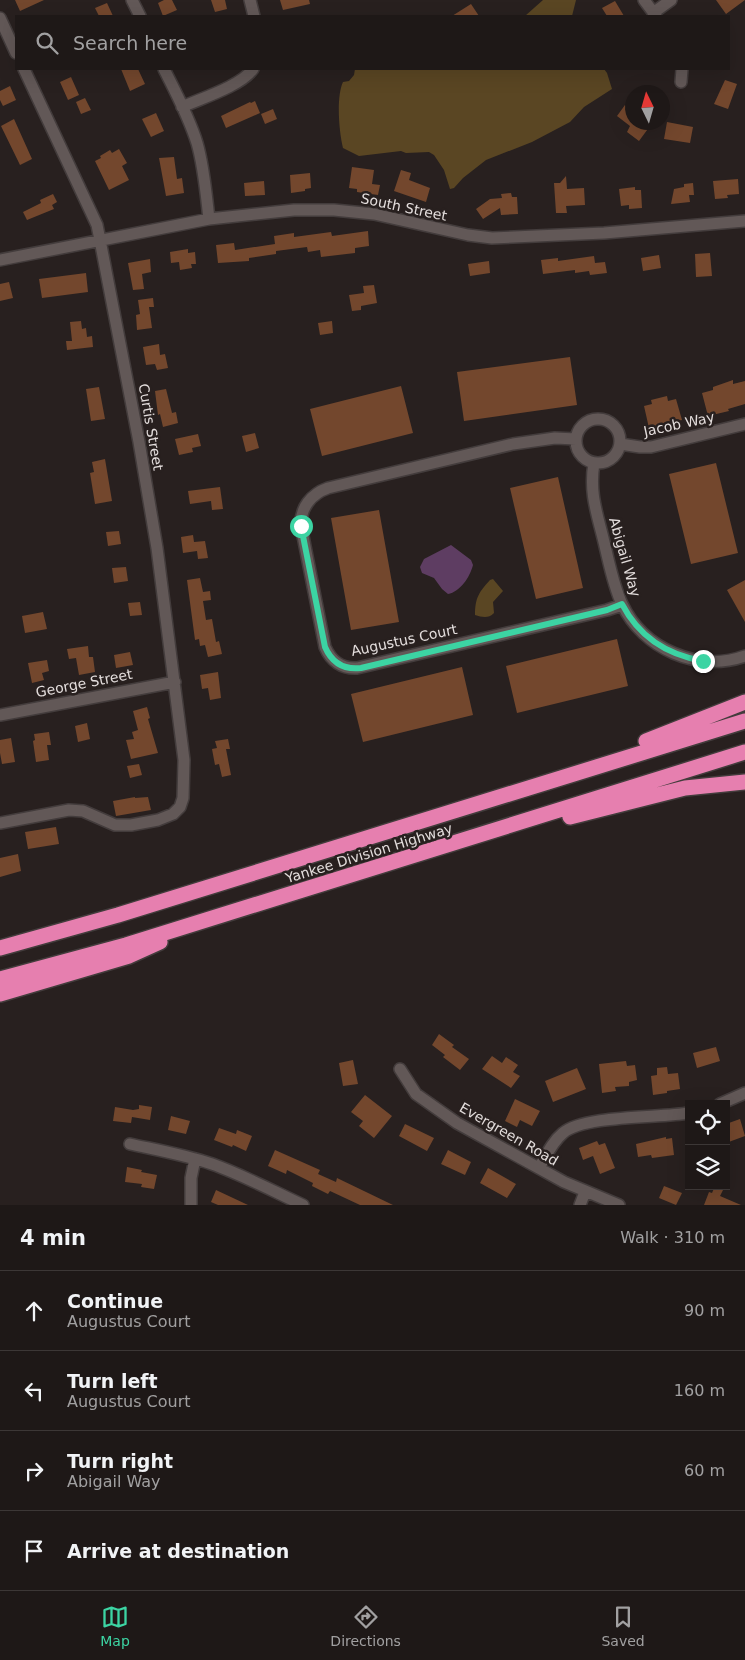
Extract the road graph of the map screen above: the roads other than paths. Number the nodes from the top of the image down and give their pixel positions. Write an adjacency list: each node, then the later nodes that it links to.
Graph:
1 (132, 0): 5 (street)
2 (250, 0): 6 (street)
3 (644, 0): 7 (street)
4 (671, 0): 7 (street)
5 (140, 15)
6 (254, 15)
7 (655, 15)
8 (0, 18): 9 (street)
9 (15, 51)
10 (24, 70): 18 (street, Curtis Street)
11 (164, 70): 15 (street)
12 (252, 70): 15 (street)
13 (682, 70): 14 (street)
14 (681, 82)
15 (182, 107): 16 (street)
16 (209, 219): 17 (street, South Street); 18 (street, South Street)
17 (745, 221)
18 (100, 240): 19 (street, South Street); 26 (street, Curtis Street)
19 (0, 260)
20 (745, 424): 22 (street, Jacob Way)
21 (576, 439): 22 (street); 23 (street); 24 (street, Augustus Court)
22 (620, 444): 23 (street)
23 (594, 463): 24 (street, Abigail Way)
24 (622, 604): 25 (street, Abigail Way)
25 (745, 656)
26 (175, 682): 28 (street, George Street); 33 (street, Curtis Street)
27 (745, 702): 32 (highway)
28 (0, 715)
29 (745, 721): 32 (highway, Yankee Division Highway)
30 (745, 752): 34 (highway, Yankee Division Highway)
31 (745, 782): 34 (highway)
32 (520, 791): 36 (highway, Yankee Division Highway)
33 (0, 823)
34 (426, 852): 35 (highway, Yankee Division Highway)
35 (213, 918): 37 (highway, Yankee Division Highway); 38 (highway)
36 (0, 948)
37 (0, 979)
38 (0, 994)
39 (400, 1069): 45 (street, Evergreen Road)
40 (745, 1093): 41 (street)
41 (729, 1100)
42 (685, 1112): 45 (street)
43 (130, 1144): 44 (street)
44 (195, 1159): 47 (street); 48 (street)
45 (539, 1168): 46 (street, Evergreen Road)
46 (586, 1192): 49 (street); 50 (street, Evergreen Road)
47 (191, 1205)
48 (302, 1205)
49 (580, 1205)
50 (619, 1205)

